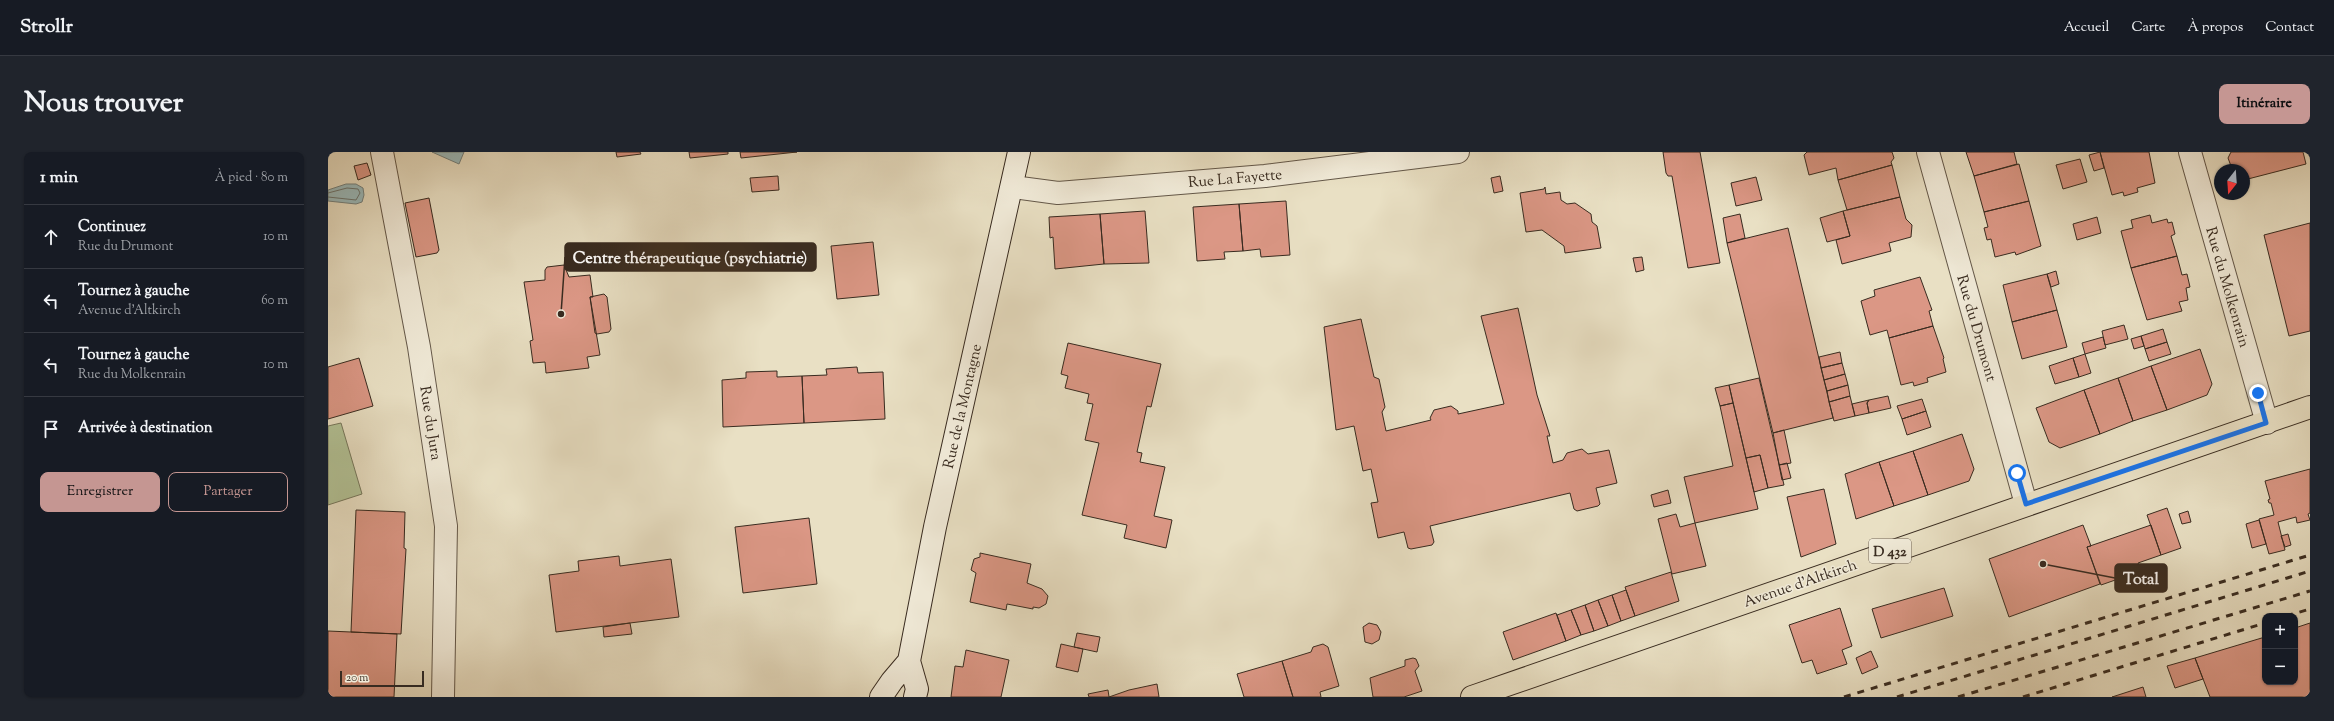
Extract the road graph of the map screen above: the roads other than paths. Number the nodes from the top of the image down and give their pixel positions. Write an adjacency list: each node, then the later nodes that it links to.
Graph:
1 (382, 152): 11 (street, Rue du Jura)
2 (1019, 152): 6 (street, Rue de la Montagne)
3 (1458, 152): 6 (street, Rue La Fayette)
4 (1928, 152): 9 (street, Rue du Drumont)
5 (2190, 152): 8 (street, Rue du Molkenrain)
6 (1013, 187): 10 (street, Rue de la Montagne)
7 (2310, 407): 8 (main road, Avenue d'Altkirch / D 432)
8 (2266, 423): 9 (main road, Avenue d'Altkirch / D 432)
9 (2026, 504): 14 (main road, Avenue d'Altkirch / D 432)
10 (909, 661): 12 (street, Rue de la Montagne); 13 (street, Rue de la Montagne)
11 (443, 697)
12 (881, 697)
13 (915, 697)
14 (1472, 697)

